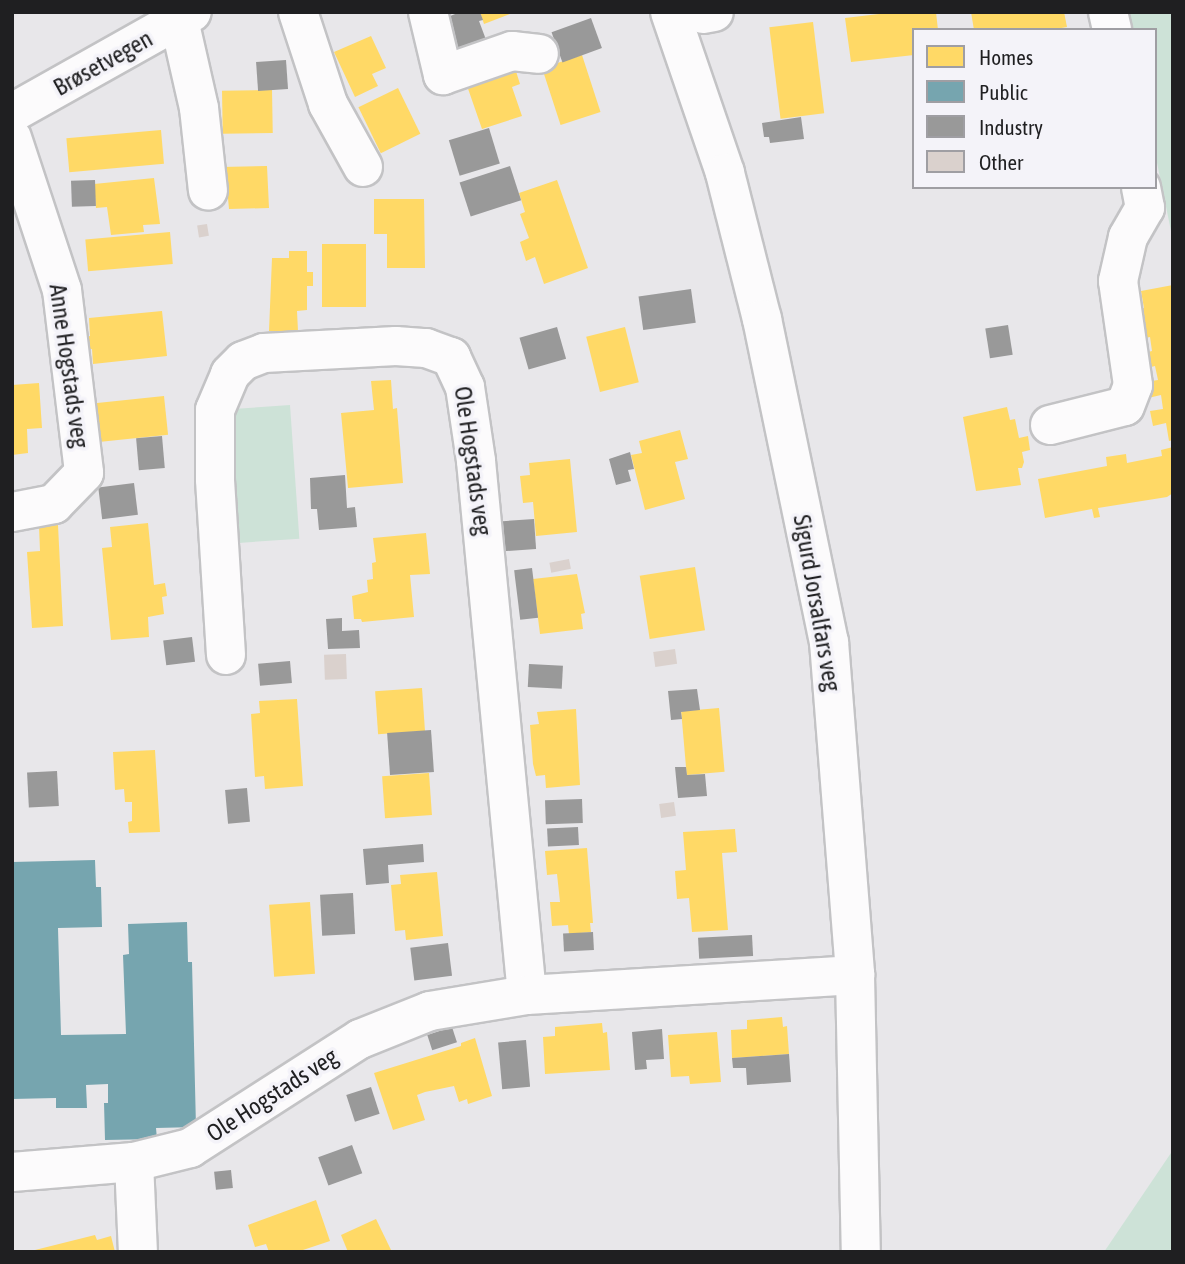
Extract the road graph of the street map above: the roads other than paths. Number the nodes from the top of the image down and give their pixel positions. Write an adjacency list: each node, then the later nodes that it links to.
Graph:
1 (298, 12): 8 (street)
2 (428, 12): 5 (street)
3 (696, 13): 14 (street, Sigurd Jorsalfars veg)
4 (186, 16): 6 (street, Brøsetvegen); 10 (street)
5 (540, 54)
6 (12, 113)
7 (12, 138): 12 (street, Anne Hogstads veg)
8 (363, 167)
9 (1141, 189): 11 (street)
10 (208, 191)
11 (1051, 425)
12 (12, 512)
13 (226, 654): 15 (street, Ole Hogstads veg)
14 (855, 975): 15 (street, Ole Hogstads veg); 19 (street, Sigurd Jorsalfars veg)
15 (527, 995): 16 (street, Ole Hogstads veg)
16 (134, 1162): 17 (street, Ole Hogstads veg); 18 (street)
17 (12, 1172)
18 (138, 1252)
19 (861, 1252)

